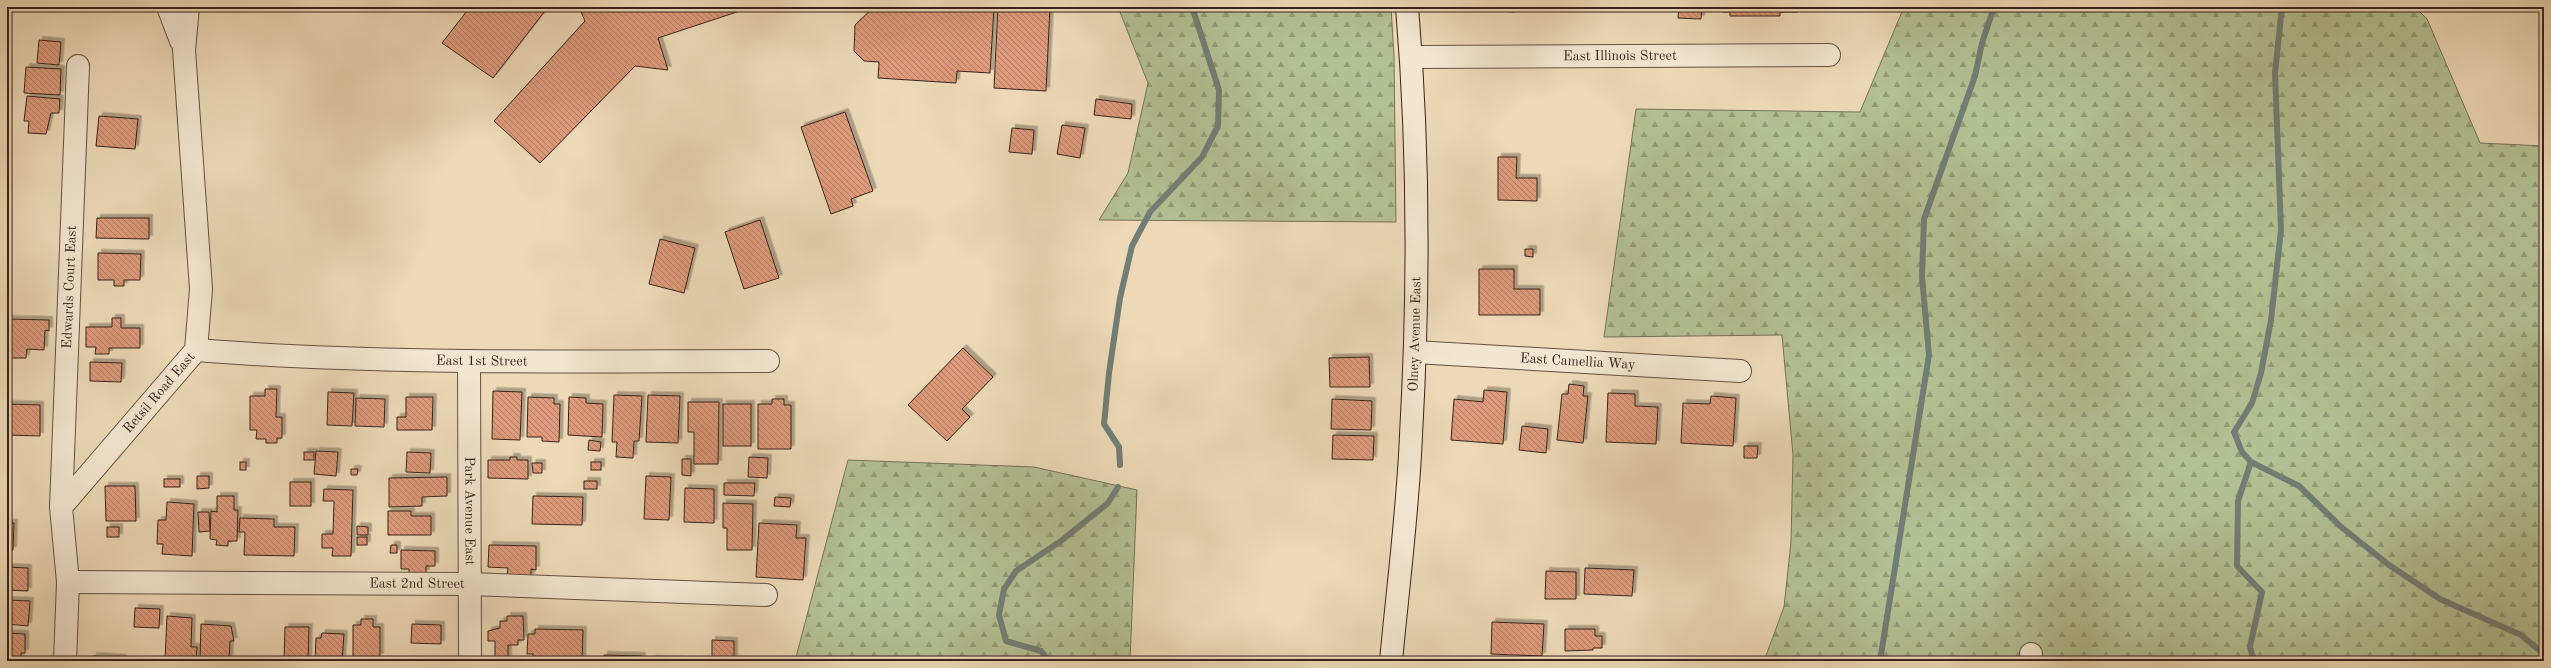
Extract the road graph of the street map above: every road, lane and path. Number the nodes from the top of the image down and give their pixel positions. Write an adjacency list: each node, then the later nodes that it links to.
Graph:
1 (168, 7): 4 (street)
2 (188, 7): 4 (street, Retsil Road East)
3 (1407, 7): 6 (street, Olney Avenue East)
4 (184, 50): 8 (street, Retsil Road East)
5 (1829, 55): 6 (street, East Illinois Street)
6 (1411, 57): 9 (street, Olney Avenue East)
7 (78, 66): 13 (street, Edwards Court East)
8 (196, 350): 10 (street, East 1st Street); 13 (street, Retsil Road East)
9 (1415, 352): 12 (street, East Camellia Way); 19 (street, Olney Avenue East)
10 (468, 361): 11 (street, East 1st Street); 15 (street, Park Avenue East)
11 (768, 361)
12 (1740, 371)
13 (61, 508): 14 (street)
14 (68, 582): 15 (street, East 2nd Street); 17 (street)
15 (470, 584): 16 (street, East 2nd Street); 18 (street, Park Avenue East)
16 (766, 595)
17 (65, 661)
18 (470, 661)
19 (1390, 661)

